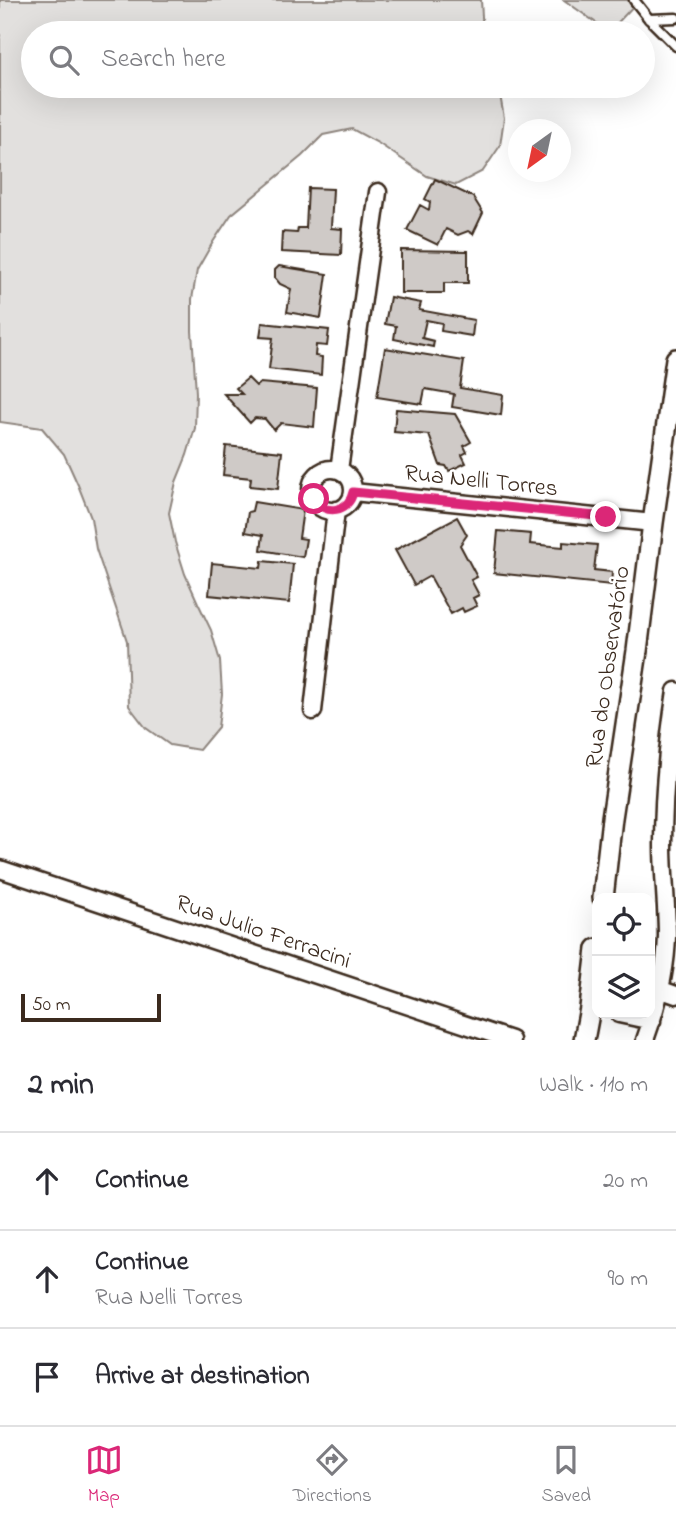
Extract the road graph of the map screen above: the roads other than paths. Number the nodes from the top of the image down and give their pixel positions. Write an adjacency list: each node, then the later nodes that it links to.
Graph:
1 (634, 0): 3 (lane)
2 (676, 18): 3 (lane)
3 (649, 19)
4 (655, 25): 5 (lane)
5 (676, 46)
6 (378, 192): 8 (street)
7 (676, 359): 11 (street, Rua do Observatório)
8 (339, 470): 9 (street); 10 (street)
9 (353, 492): 10 (street); 11 (street, Rua Nelli Torres)
10 (336, 510): 13 (street)
11 (653, 523): 15 (street, Rua do Observatório)
12 (676, 691): 16 (street)
13 (313, 710)
14 (0, 869): 22 (street, Rua Julio Ferracini)
15 (604, 893)
16 (656, 969): 17 (street)
17 (659, 989): 18 (street); 21 (street)
18 (676, 995)
19 (592, 1015): 23 (street)
20 (643, 1019): 21 (street)
21 (652, 1021): 24 (street)
22 (511, 1040)
23 (584, 1040)
24 (645, 1040)

